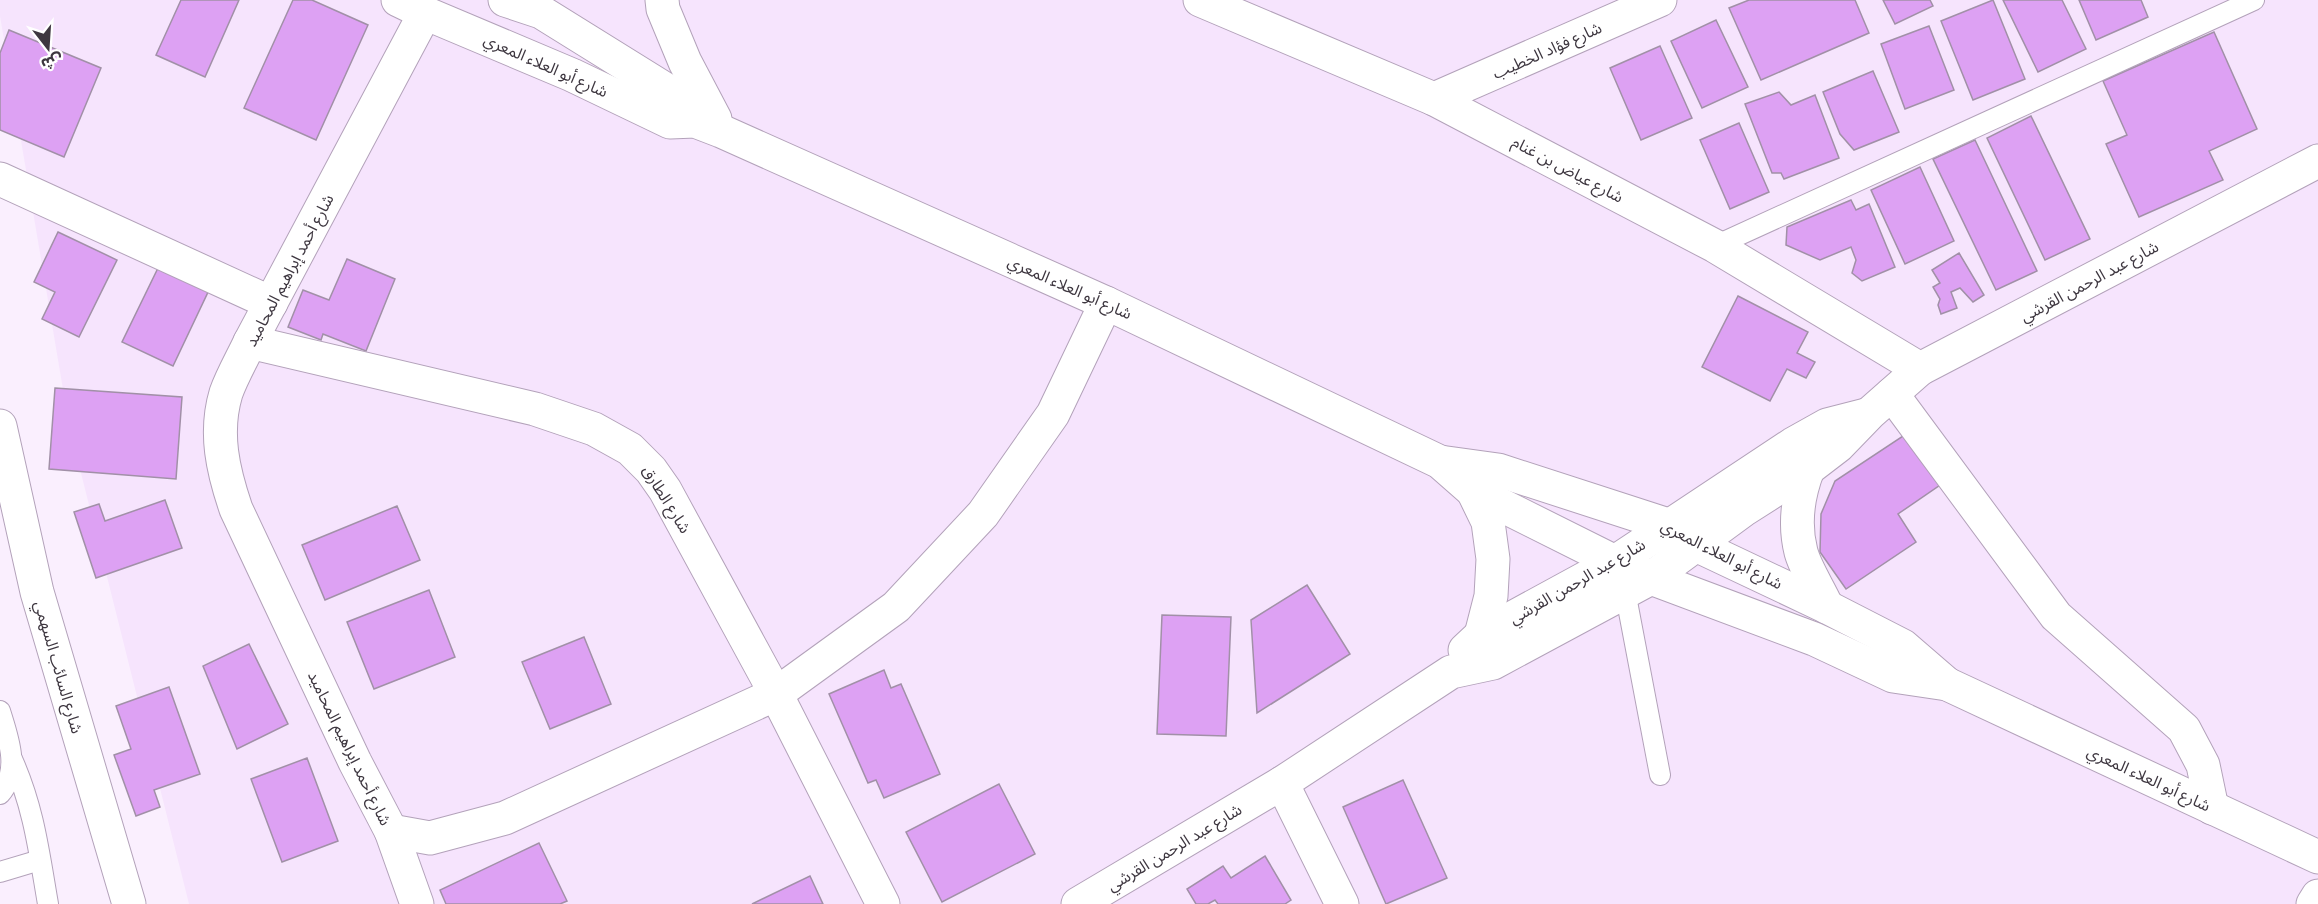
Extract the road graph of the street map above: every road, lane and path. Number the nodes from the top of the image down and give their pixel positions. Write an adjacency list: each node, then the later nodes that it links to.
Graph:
1 (505, 0): 6 (street, شارع أبو العلاء المعري)
2 (662, 0): 10 (street)
3 (1200, 0): 9 (street, شارع عياض بن غنام)
4 (1660, 0): 9 (street, شارع فؤاد الخطيب)
5 (2254, 0): 13 (lane)
6 (548, 6): 8 (street); 10 (street, شارع أبو العلاء المعري)
7 (411, 7): 8 (street, شارع أبو العلاء المعري); 14 (street, شارع أحمد إبراهيم المحاميد)
8 (501, 44): 10 (street, شارع أبو العلاء المعري)
9 (1434, 99): 13 (street, شارع عياض بن غنام)
10 (708, 126): 15 (street, شارع أبو العلاء المعري)
11 (2318, 161): 17 (street, شارع عبد الرحمن القرشي)
12 (0, 179): 14 (street)
13 (1714, 246): 17 (street, شارع عياض بن غنام)
14 (271, 303): 16 (street, شارع أحمد إبراهيم المحاميد)
15 (1106, 303): 20 (street, شارع أبو العلاء المعري); 29 (street, شارع أحمد إبراهيم المحاميد)
16 (250, 342): 29 (street, شارع الطارق); 36 (street, شارع أحمد إبراهيم المحاميد)
17 (1920, 369): 18 (street, شارع عبد الرحمن القرشي)
18 (1880, 404): 21 (street, شارع عبد الرحمن القرشي); 23 (street, شارع عبد الرحمن القرشي); 35 (street)
19 (0, 426): 42 (street, شارع السائب السهمي)
20 (1440, 462): 22 (street, شارع أبو العلاء المعري); 23 (street, شارع أبو العلاء المعري)
21 (1808, 469): 23 (street, شارع عبد الرحمن القرشي); 25 (street)
22 (1473, 491): 24 (street, شارع أبو العلاء المعري); 26 (street)
23 (1684, 536): 24 (street, شارع عبد الرحمن القرشي); 25 (street, شارع أبو العلاء المعري)
24 (1630, 577): 26 (street, شارع عبد الرحمن القرشي); 27 (street, شارع عبد الرحمن القرشي); 28 (street, شارع أبو العلاء المعري); 32 (lane)
25 (1827, 607): 28 (street, شارع أبو العلاء المعري)
26 (1481, 635): 27 (street, شارع عبد الرحمن القرشي)
27 (1451, 672): 33 (street, شارع عبد الرحمن القرشي)
28 (1947, 684): 35 (street, شارع أبو العلاء المعري)
29 (776, 694): 36 (street, شارع أحمد إبراهيم المحاميد); 44 (street, شارع الطارق)
30 (0, 711): 31 (lane)
31 (12, 759): 34 (lane); 38 (lane)
32 (1660, 775)
33 (1282, 783): 45 (street, شارع عبد الرحمن القرشي); 46 (street)
34 (0, 794)
35 (2212, 808): 37 (street, شارع أبو العلاء المعري)
36 (391, 831): 43 (street)
37 (2318, 857)
38 (40, 860): 39 (lane); 41 (lane)
39 (0, 872)
40 (2318, 896): 47 (street)
41 (48, 904)
42 (129, 904)
43 (417, 904)
44 (883, 904)
45 (1078, 904)
46 (1342, 904)
47 (2313, 904)

